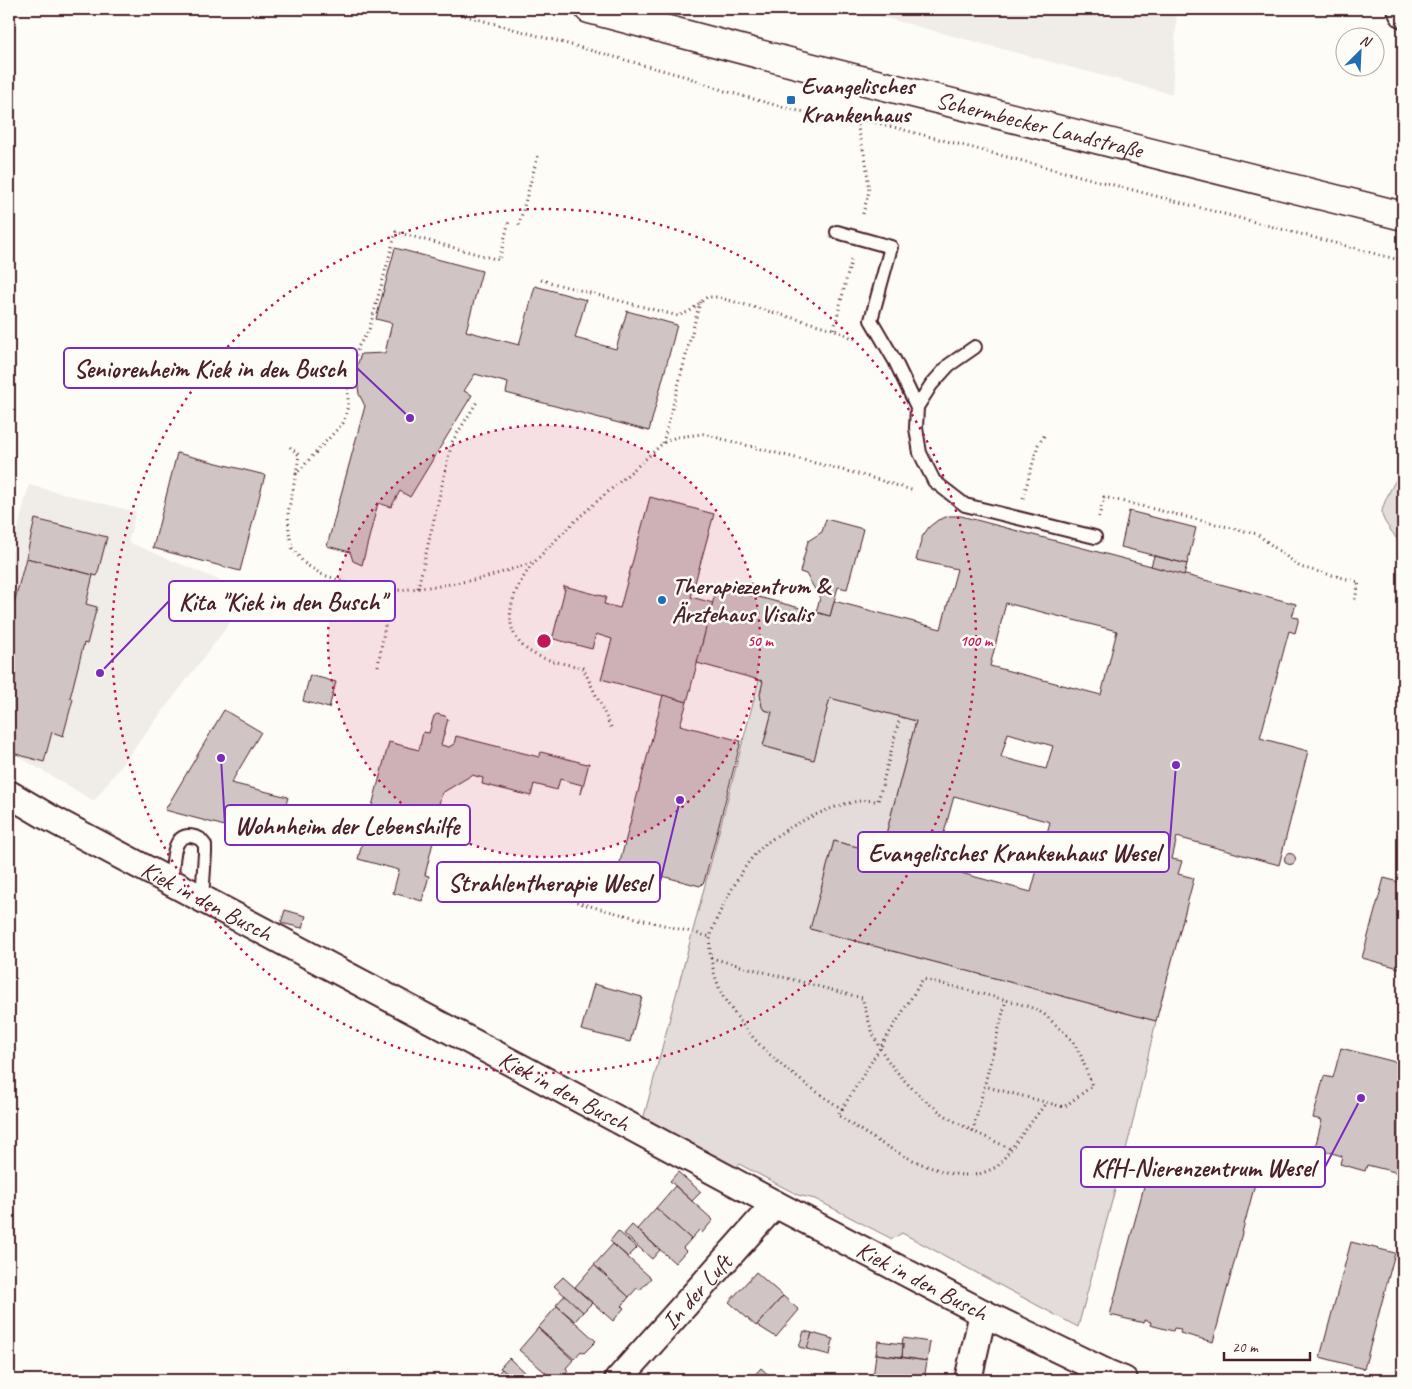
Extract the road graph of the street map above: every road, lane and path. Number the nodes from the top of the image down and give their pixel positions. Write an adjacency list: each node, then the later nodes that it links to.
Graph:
1 (441, 9): 10 (path)
2 (589, 9): 6 (main road, Schermbecker Landstraße)
3 (1401, 9): 4 (street)
4 (1403, 14)
5 (538, 155): 8 (path)
6 (1403, 216)
7 (509, 221): 21 (path)
8 (519, 225)
9 (836, 232): 16 (lane)
10 (1403, 261)
11 (541, 280): 12 (path)
12 (700, 302): 13 (path); 18 (path)
13 (858, 341)
14 (975, 347): 16 (lane)
15 (477, 402): 25 (path)
16 (917, 407): 23 (lane)
17 (1046, 433): 20 (path)
18 (663, 443): 22 (path); 24 (path)
19 (290, 447): 21 (path)
20 (1032, 465)
21 (296, 474): 26 (path)
22 (909, 489)
23 (1095, 537): 27 (path)
24 (534, 562): 25 (path); 30 (path)
25 (418, 588): 26 (path)
26 (390, 591): 28 (path)
27 (1354, 603)
28 (378, 666)
29 (900, 717): 35 (path)
30 (611, 727)
31 (9, 794): 32 (street, Kiek in den Busch)
32 (172, 883): 33 (street, Kiek in den Busch); 33 (lane)
33 (202, 899): 44 (street, Kiek in den Busch)
34 (567, 899): 35 (path)
35 (711, 937): 36 (path)
36 (711, 958): 38 (path); 41 (path)
37 (1006, 1000): 38 (path); 39 (path); 40 (path)
38 (880, 1047): 41 (path); 42 (path)
39 (984, 1086): 40 (path); 42 (path)
40 (1046, 1103): 43 (path)
41 (842, 1109): 43 (path)
42 (973, 1131): 43 (path)
43 (1011, 1149)
44 (775, 1204): 45 (street, Kiek in den Busch); 46 (street, In der Luft)
45 (983, 1313): 47 (street); 48 (street, Kiek in den Busch)
46 (618, 1380)
47 (968, 1380)
48 (1124, 1380)

